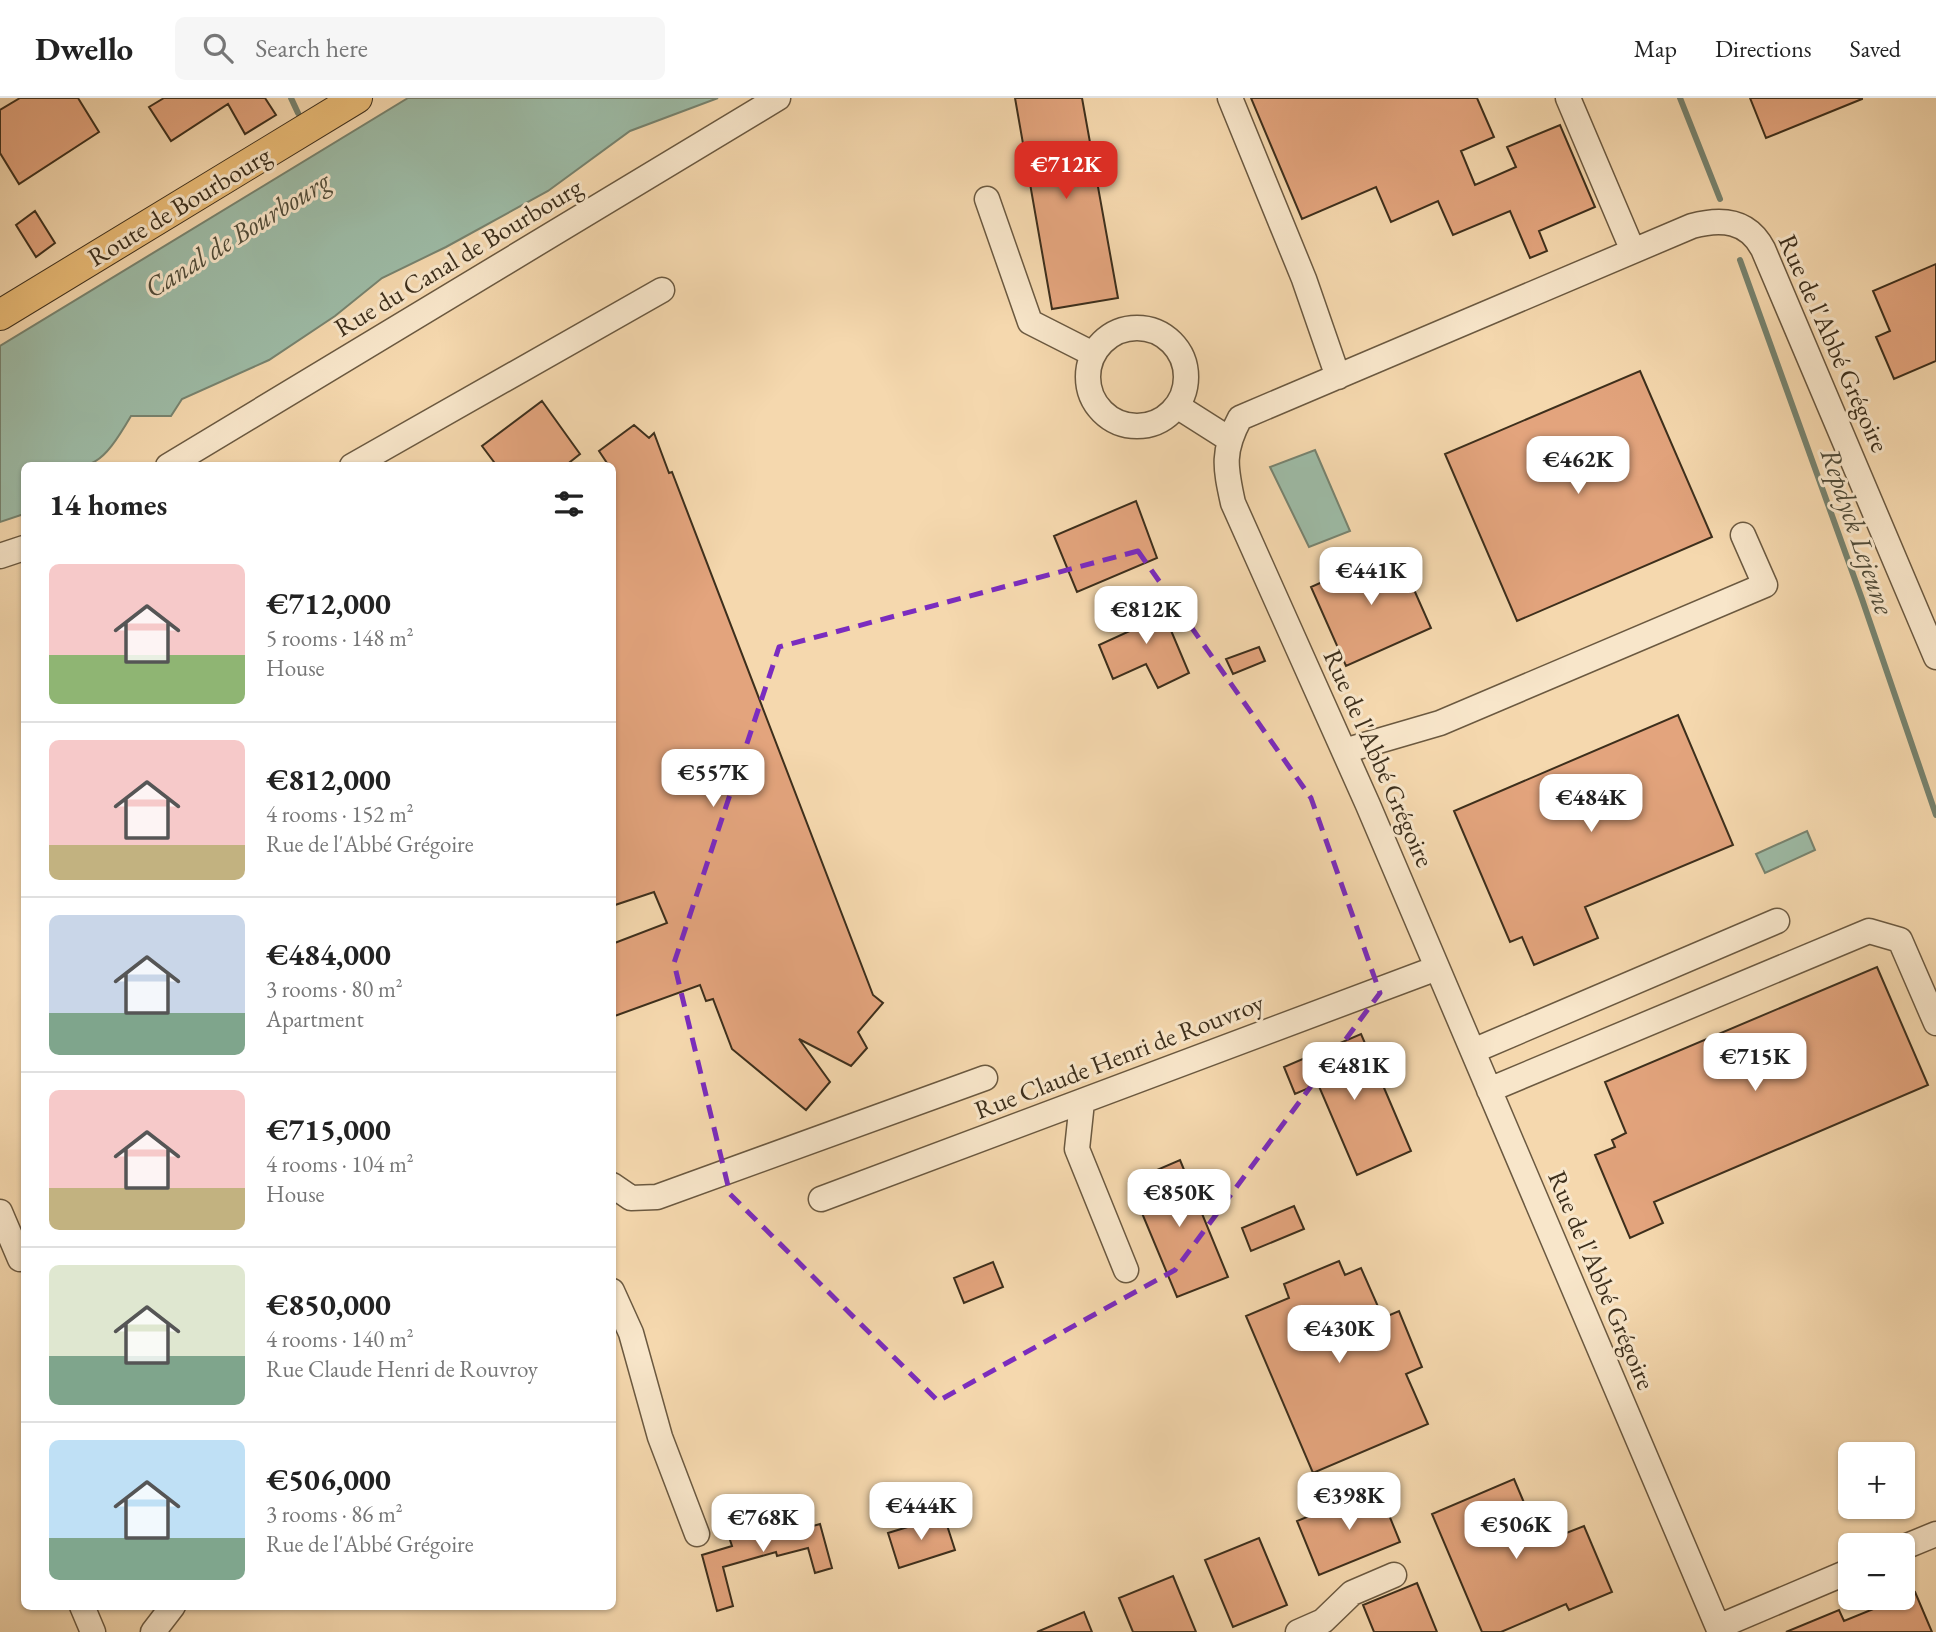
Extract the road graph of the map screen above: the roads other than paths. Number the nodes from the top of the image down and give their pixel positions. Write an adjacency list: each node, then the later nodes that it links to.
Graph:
1 (357, 98): 8 (main road, Route de Bourbourg)
2 (778, 98): 13 (street, Rue du Canal de Bourbourg)
3 (1230, 98): 10 (street)
4 (1568, 98): 6 (street)
5 (987, 199): 9 (street)
6 (1633, 251): 10 (street, Rue de l'Abbé Grégoire); 18 (street, Rue de l'Abbé Grégoire)
7 (662, 290): 14 (street)
8 (0, 315)
9 (1094, 354): 11 (street); 11 (street)
10 (1338, 377): 12 (street, Rue de l'Abbé Grégoire)
11 (1177, 406): 12 (street)
12 (1228, 439): 19 (street, Rue de l'Abbé Grégoire)
13 (174, 462)
14 (359, 462)
15 (1743, 535): 19 (street)
16 (21, 549): 17 (street)
17 (0, 556)
18 (1936, 657)
19 (1344, 751): 21 (street, Rue de l'Abbé Grégoire)
20 (1777, 921): 23 (street)
21 (1437, 968): 23 (street, Rue de l'Abbé Grégoire); 26 (street, Rue Claude Henri de Rouvroy)
22 (1936, 1023): 25 (street)
23 (1472, 1051): 25 (street, Rue de l'Abbé Grégoire)
24 (985, 1078): 27 (street)
25 (1489, 1090): 40 (street, Rue de l'Abbé Grégoire)
26 (1082, 1102): 28 (street, Rue Claude Henri de Rouvroy); 31 (street)
27 (616, 1188)
28 (821, 1199)
29 (0, 1212): 30 (street)
30 (15, 1261)
31 (1126, 1270)
32 (616, 1300): 33 (street)
33 (697, 1534)
34 (1936, 1534): 35 (street)
35 (1915, 1543)
36 (1394, 1575): 43 (street)
37 (1838, 1576): 40 (street)
38 (84, 1610): 41 (street)
39 (170, 1610): 42 (street)
40 (1719, 1630)
41 (93, 1632)
42 (153, 1632)
43 (1298, 1632)

